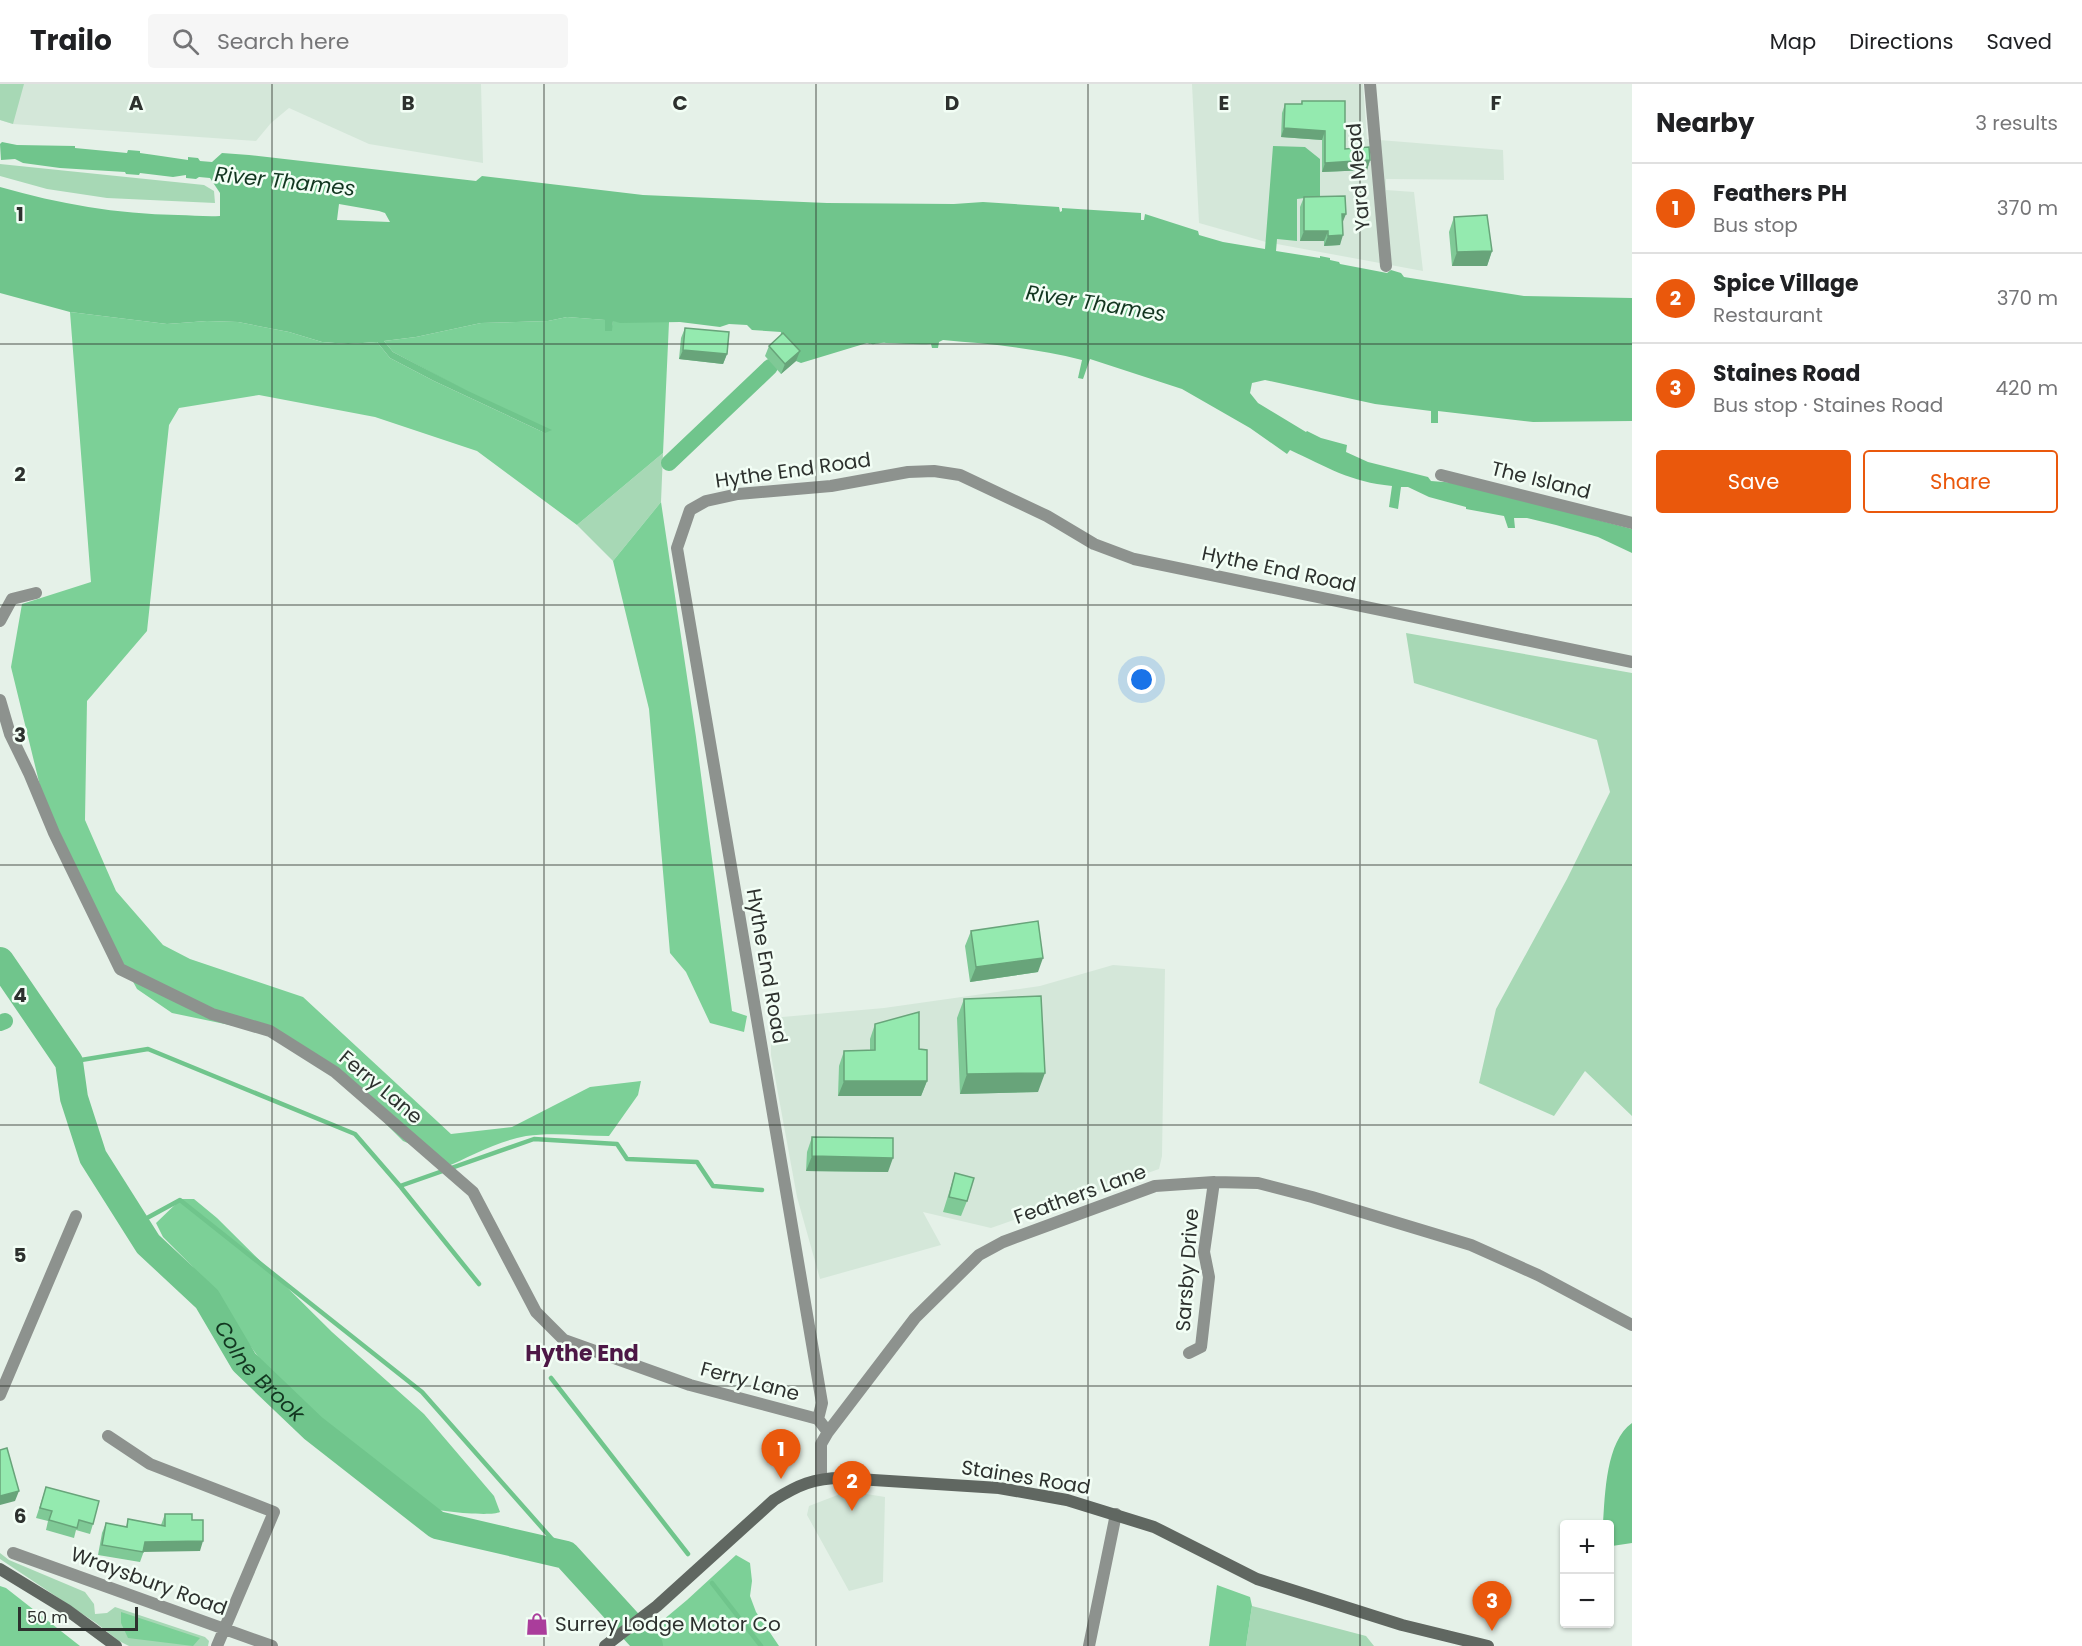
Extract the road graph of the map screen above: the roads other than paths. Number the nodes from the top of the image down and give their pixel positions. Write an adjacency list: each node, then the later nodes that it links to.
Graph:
1 (1370, 84): 2 (street, Yard Mead)
2 (1386, 266)
3 (1442, 475): 4 (street, The Island)
4 (1632, 523)
5 (36, 593): 6 (street)
6 (0, 621)
7 (1632, 662): 14 (street, Hythe End Road)
8 (0, 700): 14 (street, Ferry Lane)
9 (1214, 1182): 11 (street, Feathers Lane); 12 (street, Sarsby Drive); 15 (street, Feathers Lane)
10 (76, 1216): 13 (street)
11 (1632, 1324)
12 (1189, 1353)
13 (0, 1395)
14 (818, 1419): 15 (street)
15 (828, 1431): 17 (street, Feathers Lane)
16 (108, 1436): 21 (street)
17 (821, 1478): 18 (main road, Staines Road); 22 (main road)
18 (1116, 1514): 26 (street); 27 (main road, Staines Road)
19 (13, 1553): 21 (street, Wraysbury Road)
20 (0, 1569): 23 (main road)
21 (225, 1629): 24 (street); 25 (street, Wraysbury Road)
22 (611, 1642)
23 (116, 1646)
24 (217, 1646)
25 (272, 1646)
26 (1089, 1646)
27 (1488, 1646)

